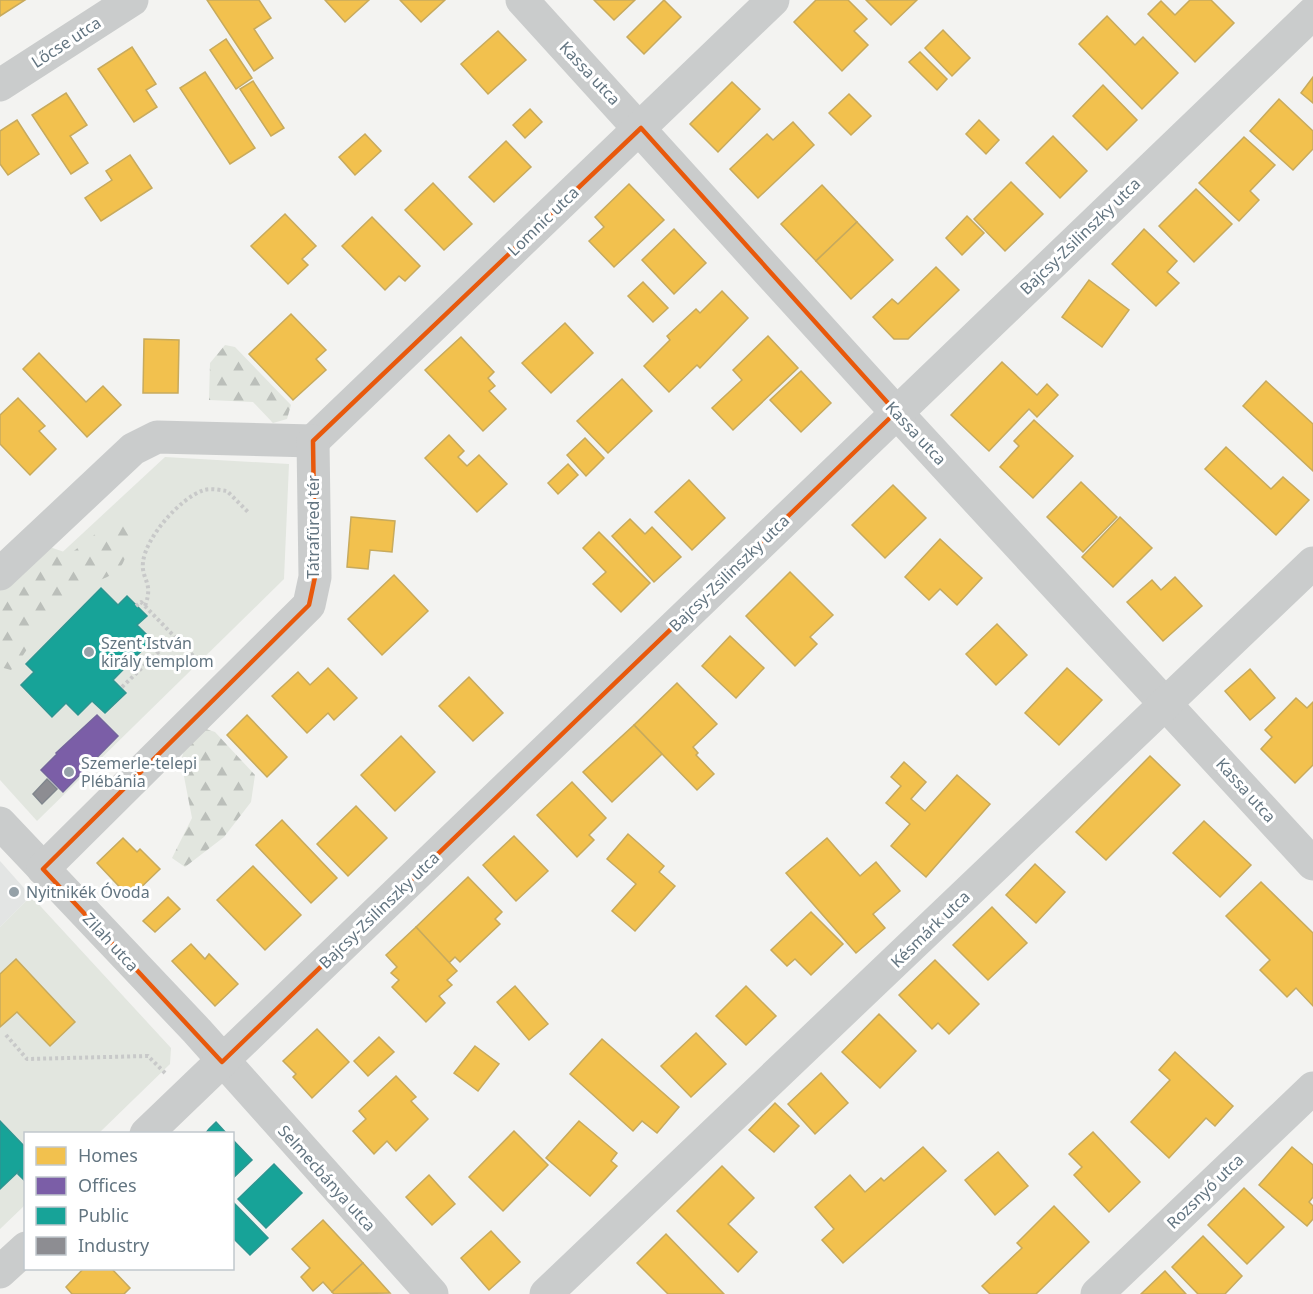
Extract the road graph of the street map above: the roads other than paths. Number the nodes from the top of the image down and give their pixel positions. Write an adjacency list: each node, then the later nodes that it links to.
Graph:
1 (132, 0): 5 (street, Lőcse utca)
2 (522, 0): 6 (street, Kassa utca)
3 (772, 0): 6 (street, Lomnic utca)
4 (1313, 13): 7 (street, Bajcsy-Zsilinszky utca)
5 (0, 85)
6 (641, 128): 7 (street, Kassa utca); 8 (street, Lomnic utca)
7 (896, 412): 11 (street, Kassa utca); 15 (street, Bajcsy-Zsilinszky utca)
8 (313, 441): 10 (street); 14 (street, Tátrafüred tér)
9 (1313, 563): 11 (street, Késmárk utca)
10 (0, 574)
11 (1167, 704): 13 (street, Kassa utca); 21 (street, Késmárk utca)
12 (0, 823): 14 (street, Zilah utca)
13 (1313, 864)
14 (44, 869): 15 (street, Zilah utca)
15 (222, 1062): 17 (street, Bajcsy-Zsilinszky utca); 20 (street, Selmecbánya utca)
16 (1313, 1088): 22 (street, Rozsnyó utca)
17 (148, 1132)
18 (24, 1250): 19 (street)
19 (0, 1272)
20 (432, 1294)
21 (546, 1294)
22 (1097, 1294)

